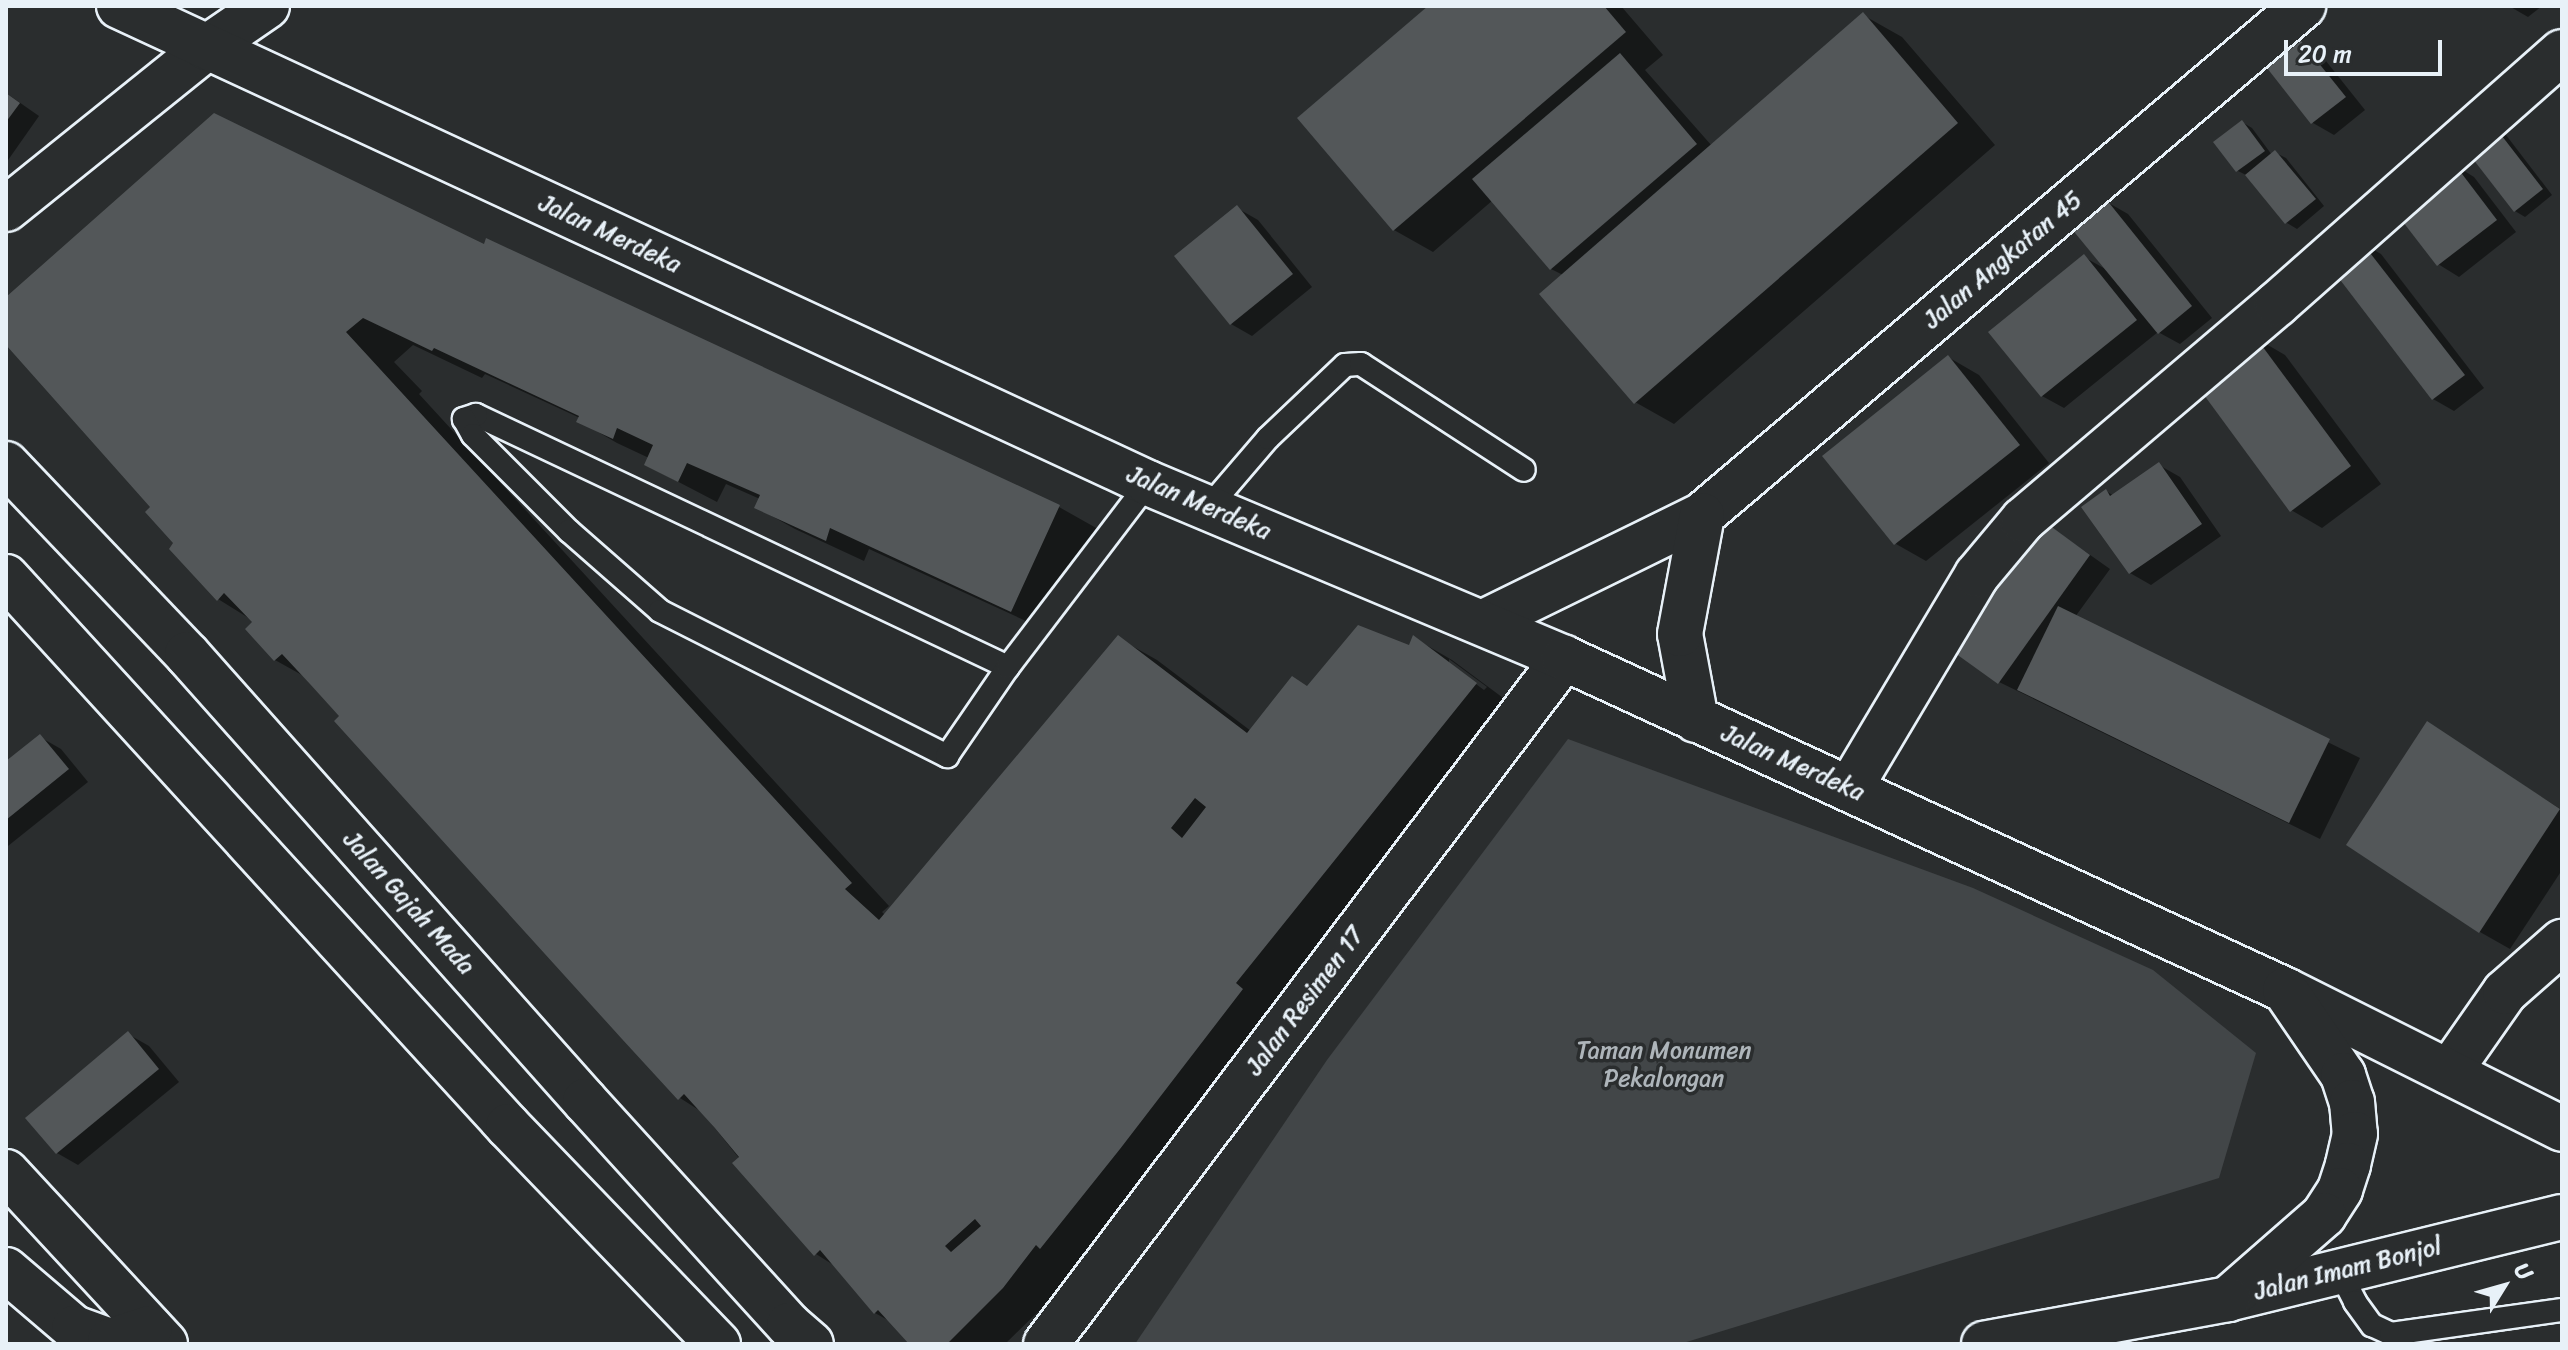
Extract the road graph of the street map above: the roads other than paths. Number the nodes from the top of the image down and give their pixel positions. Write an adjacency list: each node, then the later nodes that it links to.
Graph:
1 (119, 6): 4 (main road, Jalan Merdeka)
2 (267, 6): 4 (main road)
3 (2303, 6): 11 (main road, Jalan Angkatan 45)
4 (206, 48): 6 (main road); 9 (main road, Jalan Merdeka)
5 (2562, 52): 17 (main road)
6 (6, 209)
7 (6, 464): 23 (main road, Jalan Gajah Mada)
8 (1524, 470): 10 (lane)
9 (1148, 483): 10 (main road, Jalan Merdeka); 15 (lane)
10 (1208, 508): 13 (main road, Jalan Merdeka)
11 (1702, 515): 13 (main road, Jalan Angkatan 45); 16 (main road)
12 (6, 577): 25 (main road)
13 (1484, 622): 14 (main road, Jalan Merdeka)
14 (1564, 658): 16 (main road, Jalan Merdeka); 33 (main road, Jalan Resimen 17)
15 (1008, 667): 15 (lane)
16 (1696, 720): 17 (main road, Jalan Merdeka)
17 (1850, 788): 19 (main road, Jalan Merdeka)
18 (2562, 942): 20 (main road)
19 (2285, 990): 20 (main road, Jalan Merdeka); 28 (main road)
20 (2449, 1072): 21 (main road, Jalan Merdeka)
21 (2562, 1129)
22 (6, 1172): 30 (main road)
23 (676, 1201): 25 (main road); 32 (main road, Jalan Gajah Mada)
24 (2562, 1217): 27 (main road, Jalan Imam Bonjol)
25 (625, 1247): 31 (main road)
26 (6, 1270): 30 (main road)
27 (2340, 1272): 28 (main road, Jalan Imam Bonjol); 29 (lane)
28 (2228, 1299): 34 (main road, Jalan Imam Bonjol)
29 (2562, 1310)
30 (157, 1336)
31 (718, 1344)
32 (811, 1344)
33 (1046, 1344)
34 (1984, 1344)

